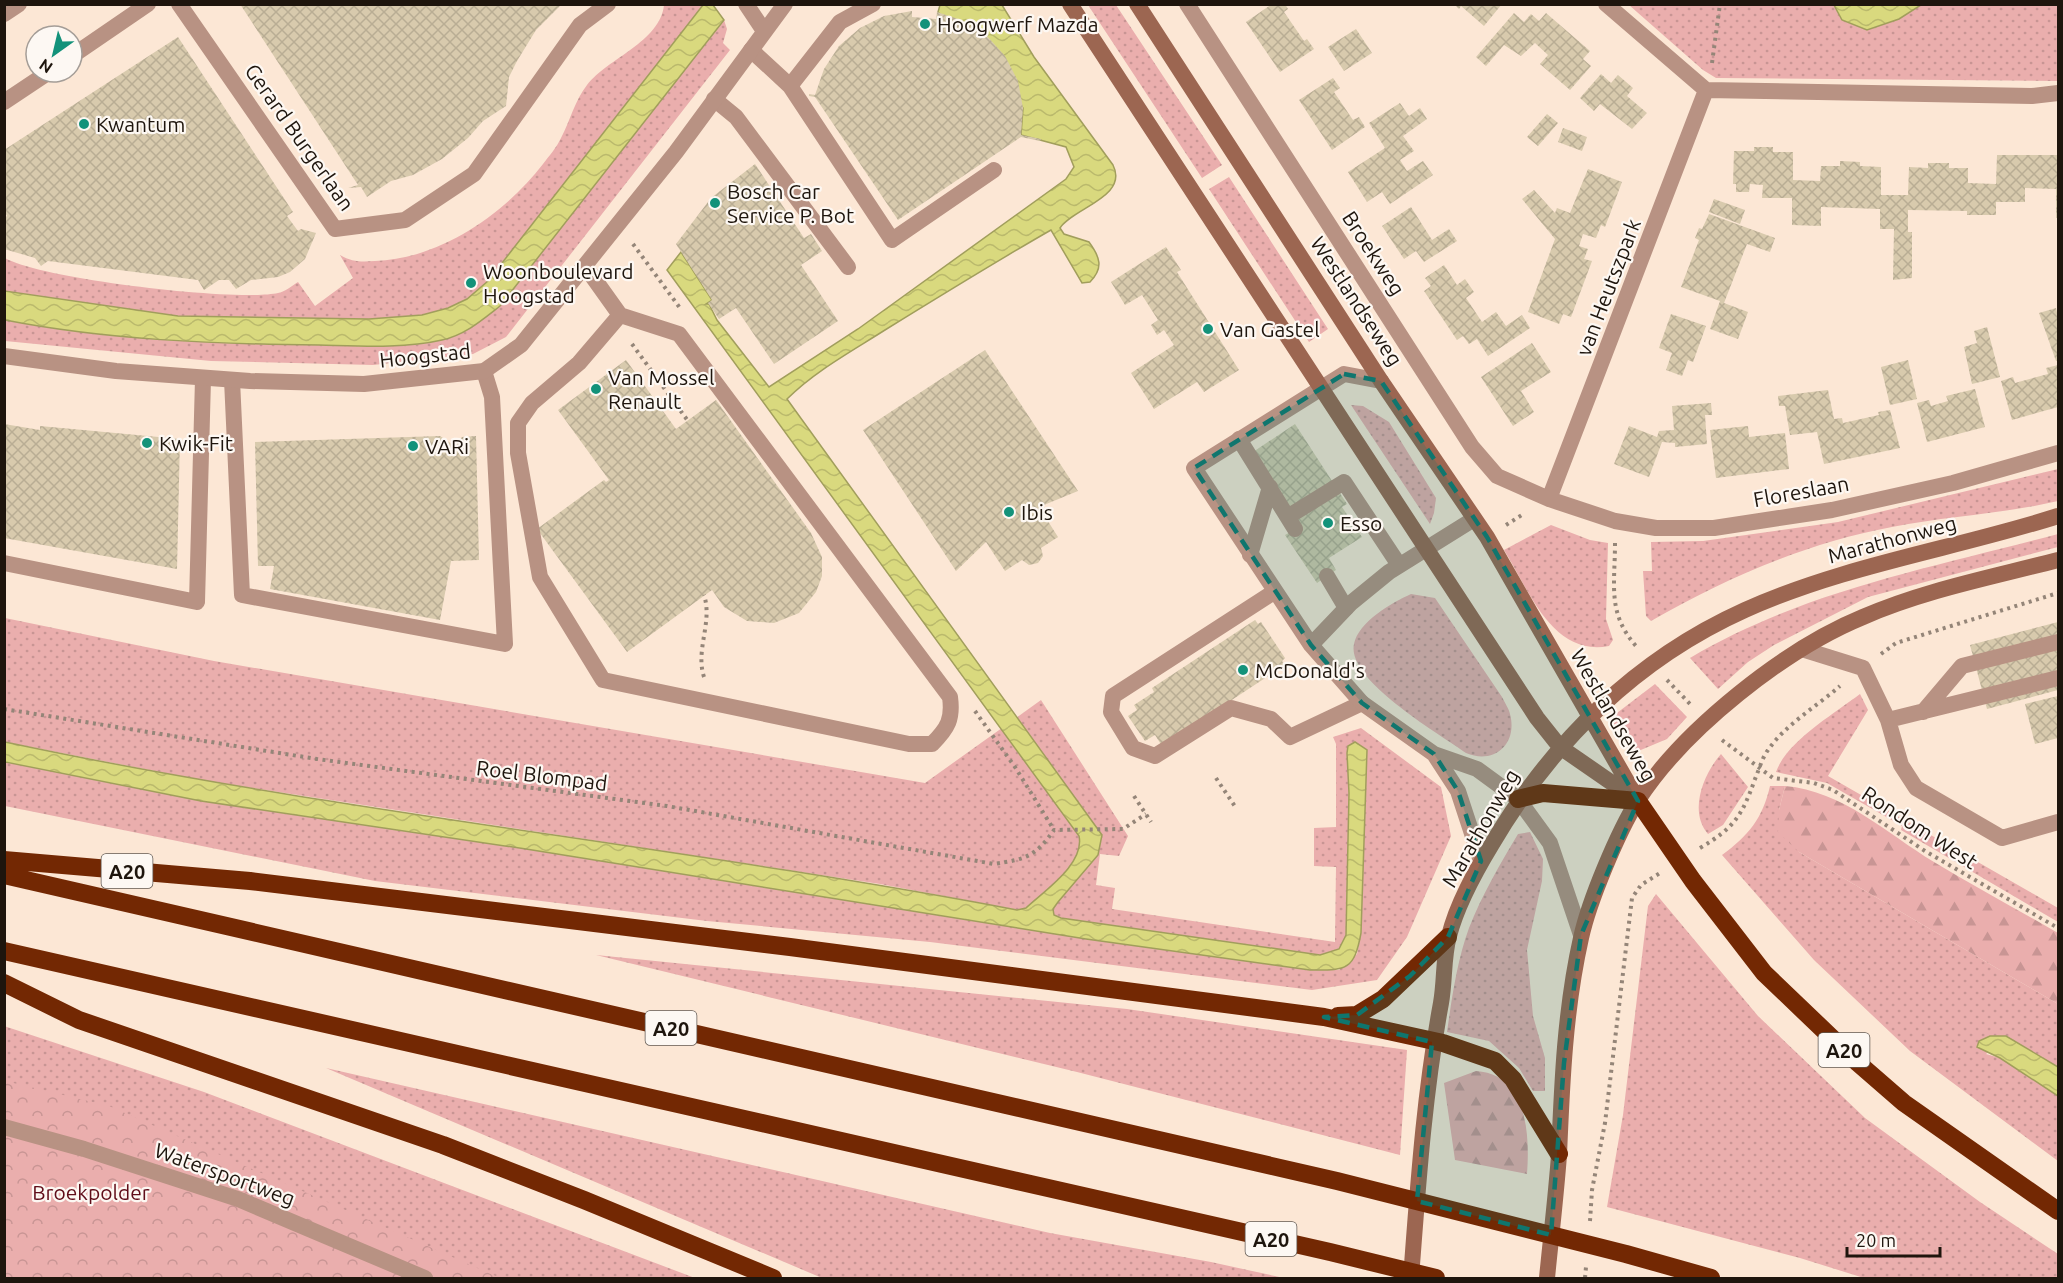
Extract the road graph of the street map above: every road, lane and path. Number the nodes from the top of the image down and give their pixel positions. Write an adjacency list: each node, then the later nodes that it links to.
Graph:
1 (19, 4): 13 (street)
2 (148, 4): 15 (street)
3 (179, 4): 4 (street, Gerard Burgerlaan)
4 (608, 4)
5 (746, 4): 14 (street)
6 (785, 4): 14 (street, Hoogstad)
7 (873, 4): 18 (street)
8 (1070, 4): 32 (main road, Westlandseweg)
9 (1137, 4): 31 (main road, Westlandseweg)
10 (1187, 4): 37 (street, Broekweg)
11 (1606, 4): 19 (street)
12 (1720, 4): 19 (path)
13 (4, 14)
14 (764, 31): 16 (street, Hoogstad)
15 (84, 48)
16 (751, 50): 18 (street); 21 (street, Hoogstad)
17 (31, 84): 22 (street)
18 (790, 86): 23 (street)
19 (1706, 90): 20 (street); 37 (street, van Heutszpark)
20 (2058, 93)
21 (714, 99): 24 (street, Hoogstad); 25 (street)
22 (4, 102)
23 (994, 170)
24 (585, 266): 26 (street); 28 (street, Hoogstad)
25 (849, 267)
26 (620, 315): 33 (path); 58 (street); 58 (street)
27 (4, 356): 29 (street, Hoogstad)
28 (484, 371): 30 (street, Hoogstad); 30 (street)
29 (203, 379): 30 (street, Hoogstad); 44 (street)
30 (232, 380)
31 (1381, 381): 32 (street); 39 (main road, Westlandseweg)
32 (1320, 388): 34 (street); 41 (main road, Westlandseweg)
33 (688, 421)
34 (1239, 439): 36 (street); 42 (street)
35 (2058, 453): 40 (street, Floreslaan)
36 (1270, 487): 42 (street); 45 (street)
37 (1549, 499): 40 (street, Floreslaan)
38 (2058, 516): 63 (main road, Marathonweg)
39 (1474, 519): 41 (street); 63 (main road, Westlandseweg)
40 (1615, 521): 51 (path)
41 (1426, 549): 45 (street); 65 (main road, Westlandseweg)
42 (1250, 555): 47 (street)
43 (2058, 560): 54 (main road)
44 (4, 563)
45 (1399, 565): 50 (street)
46 (1327, 576): 50 (street)
47 (1274, 592): 53 (street); 59 (street)
48 (2058, 593): 55 (path)
49 (704, 595): 58 (path)
50 (1346, 608): 53 (street)
51 (1626, 635)
52 (2058, 642): 62 (street)
53 (1311, 645): 59 (street)
54 (1802, 649): 55 (street); 72 (main road)
55 (1863, 668): 64 (street); 68 (path)
56 (1664, 676): 61 (path)
57 (2058, 678): 62 (street)
58 (713, 703)
59 (1362, 704): 67 (street)
60 (4, 709): 74 (path, Roel Blompad)
61 (1695, 710)
62 (1923, 712): 64 (street)
63 (1587, 717): 65 (main road, Marathonweg); 72 (main road, Westlandseweg)
64 (1888, 720): 76 (street)
65 (1560, 747): 71 (main road, Marathonweg); 72 (main road, Westlandseweg)
66 (1731, 748): 68 (path, Rondom West)
67 (1434, 754): 71 (street); 79 (street)
68 (1759, 770): 78 (path); 81 (path, Rondom West)
69 (1216, 778): 73 (path)
70 (1134, 796): 74 (path)
71 (1518, 799): 72 (highway); 79 (main road, Marathonweg); 82 (street)
72 (1638, 801): 78 (highway, A20); 82 (main road)
73 (1236, 808)
74 (1146, 814): 75 (path)
75 (1151, 822)
76 (2058, 822)
77 (4, 860): 86 (highway, A20)
78 (1679, 860): 90 (highway, A20); 91 (path)
79 (1481, 861): 83 (main road, Marathonweg)
80 (4, 876): 99 (highway, A20)
81 (2058, 928)
82 (1581, 935): 89 (main road)
83 (1448, 937): 86 (highway); 87 (main road, Marathonweg)
84 (4, 951): 96 (highway, A20)
85 (4, 983): 94 (highway)
86 (1324, 1017): 87 (highway, A20)
87 (1432, 1042): 89 (highway); 95 (main road, Marathonweg)
88 (4, 1127): 93 (street, Watersportweg)
89 (1558, 1154): 97 (main road)
90 (2058, 1211)
91 (1590, 1223)
92 (1587, 1256): 98 (path)
93 (425, 1278)
94 (773, 1278)
95 (1411, 1278)
96 (1436, 1278)
97 (1547, 1278)
98 (1585, 1278)
99 (1711, 1278)

